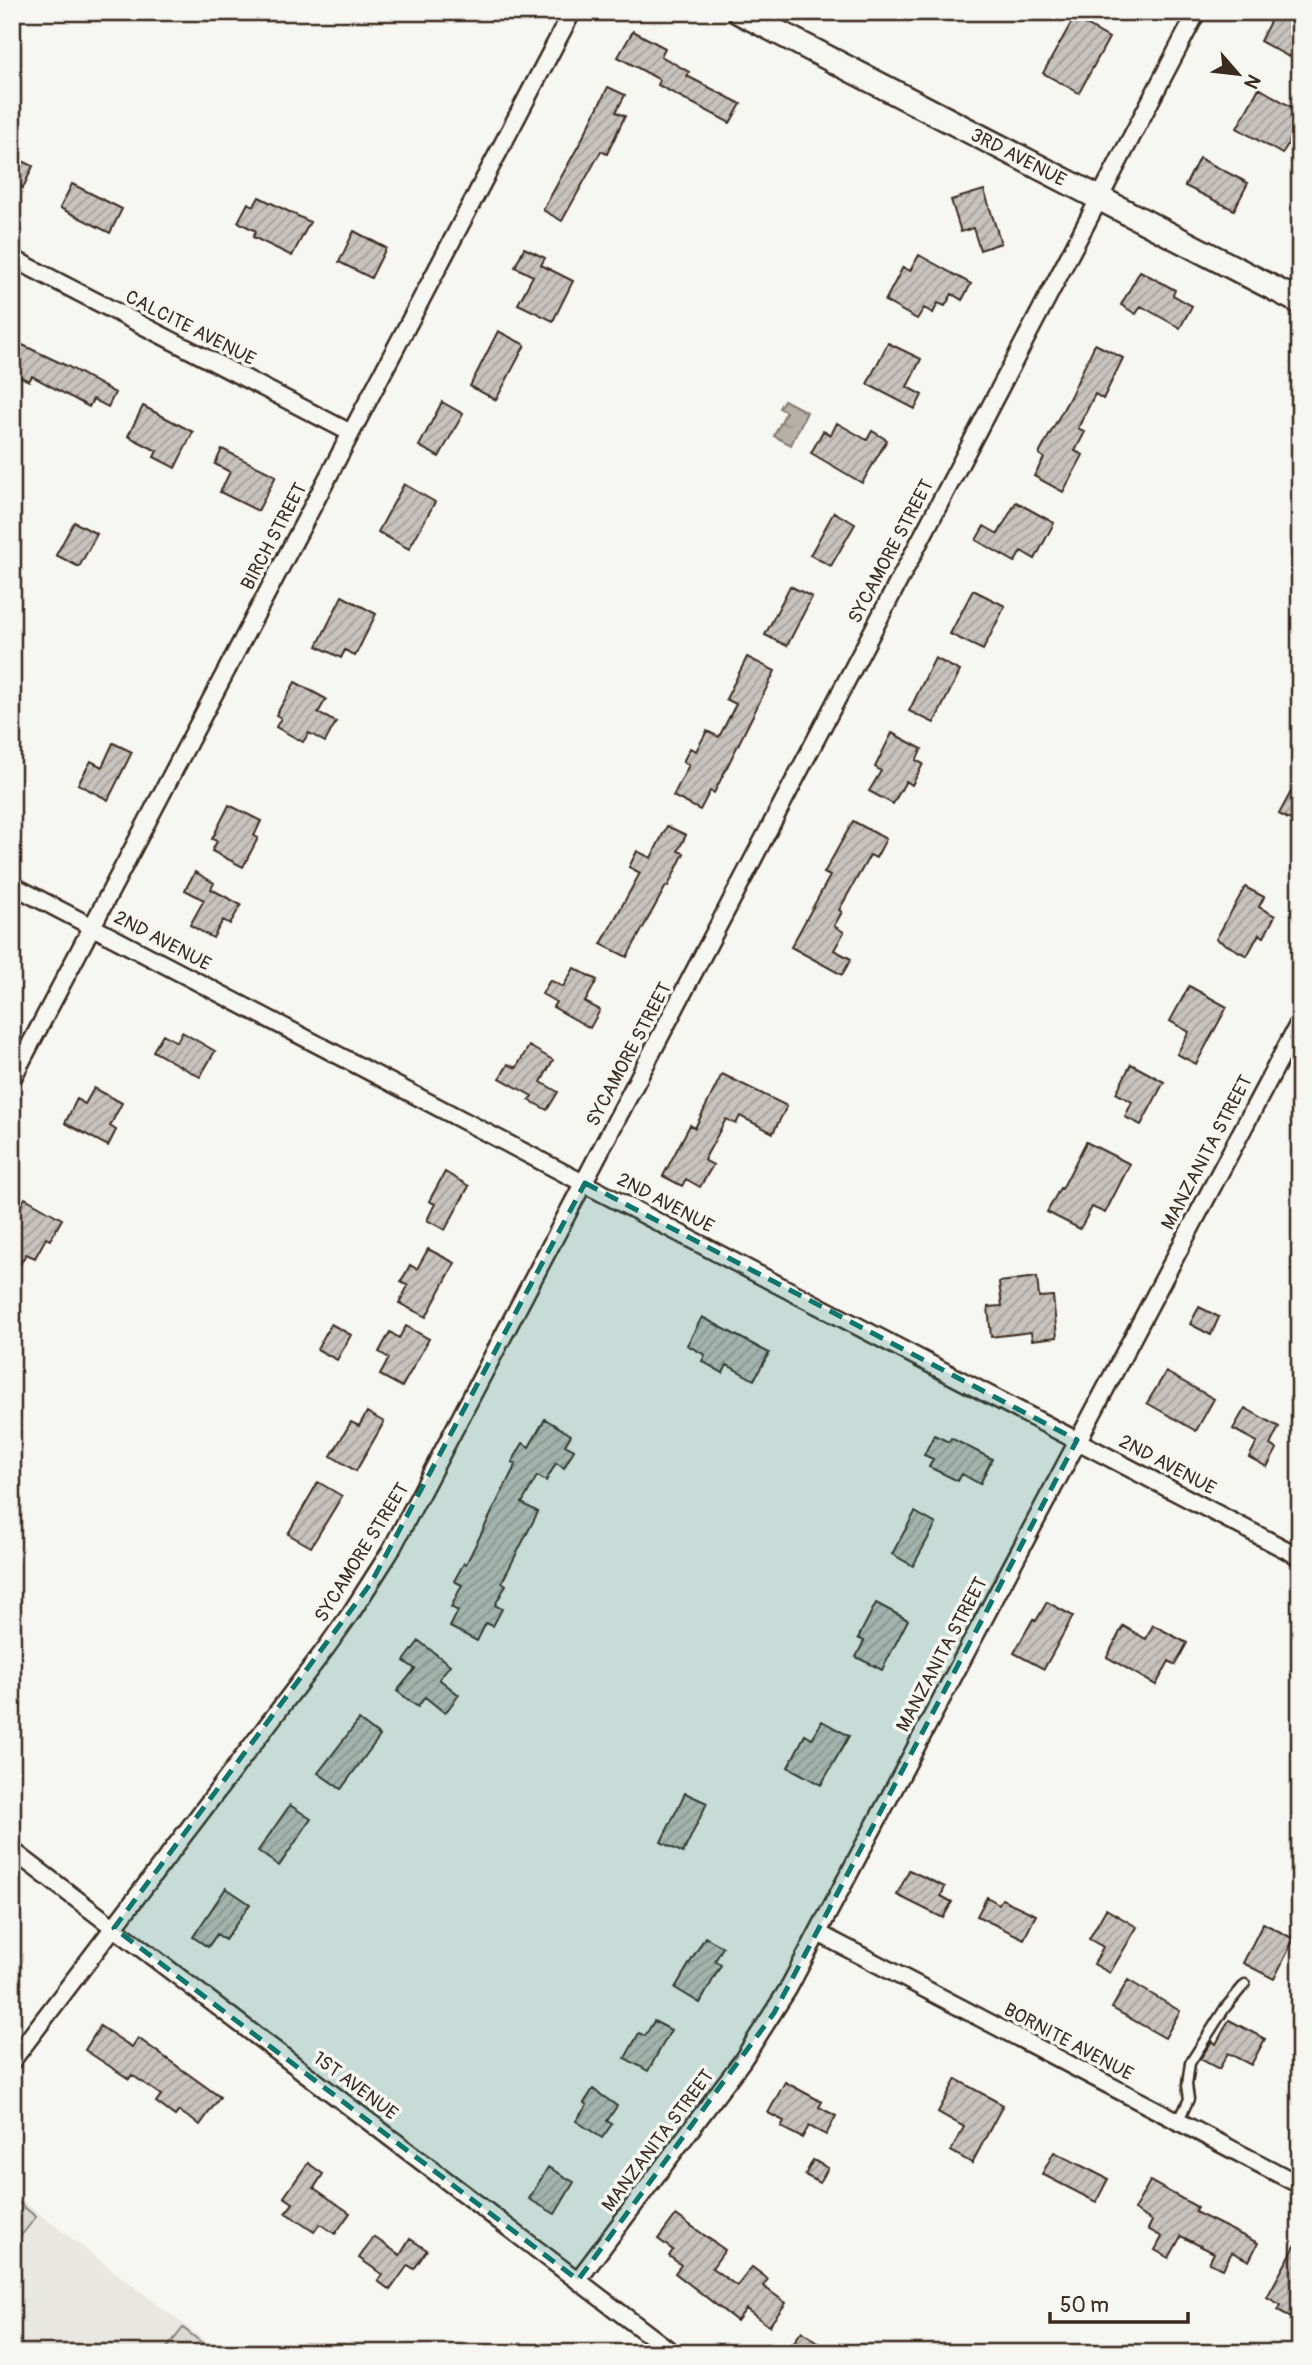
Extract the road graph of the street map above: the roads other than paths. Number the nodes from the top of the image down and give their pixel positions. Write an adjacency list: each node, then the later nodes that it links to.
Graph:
1 (572, 12): 7 (street, BIRCH STREET)
2 (739, 12): 4 (street, 3RD AVENUE)
3 (1197, 12): 4 (street, SYCAMORE STREET)
4 (1098, 197): 6 (street, 3RD AVENUE); 12 (street, SYCAMORE STREET)
5 (12, 258): 7 (street, CALCITE AVENUE)
6 (1300, 302)
7 (351, 433): 9 (street, BIRCH STREET)
8 (12, 885): 9 (street, 2ND AVENUE)
9 (91, 926): 11 (street, BIRCH STREET); 12 (street, 2ND AVENUE)
10 (1300, 1021): 13 (street, MANZANITA STREET)
11 (12, 1079)
12 (585, 1183): 13 (street, 2ND AVENUE); 16 (street, SYCAMORE STREET)
13 (1077, 1440): 14 (street, 2ND AVENUE); 17 (street, MANZANITA STREET)
14 (1300, 1557)
15 (12, 1850): 16 (street, 1ST AVENUE)
16 (114, 1927): 19 (street, SYCAMORE STREET); 22 (street, 1ST AVENUE)
17 (818, 1933): 20 (street, BORNITE AVENUE); 22 (street, MANZANITA STREET)
18 (1245, 1984): 20 (lane)
19 (12, 2061)
20 (1178, 2122): 21 (street, BORNITE AVENUE)
21 (1300, 2185)
22 (578, 2280): 23 (street, 1ST AVENUE)
23 (673, 2353)

